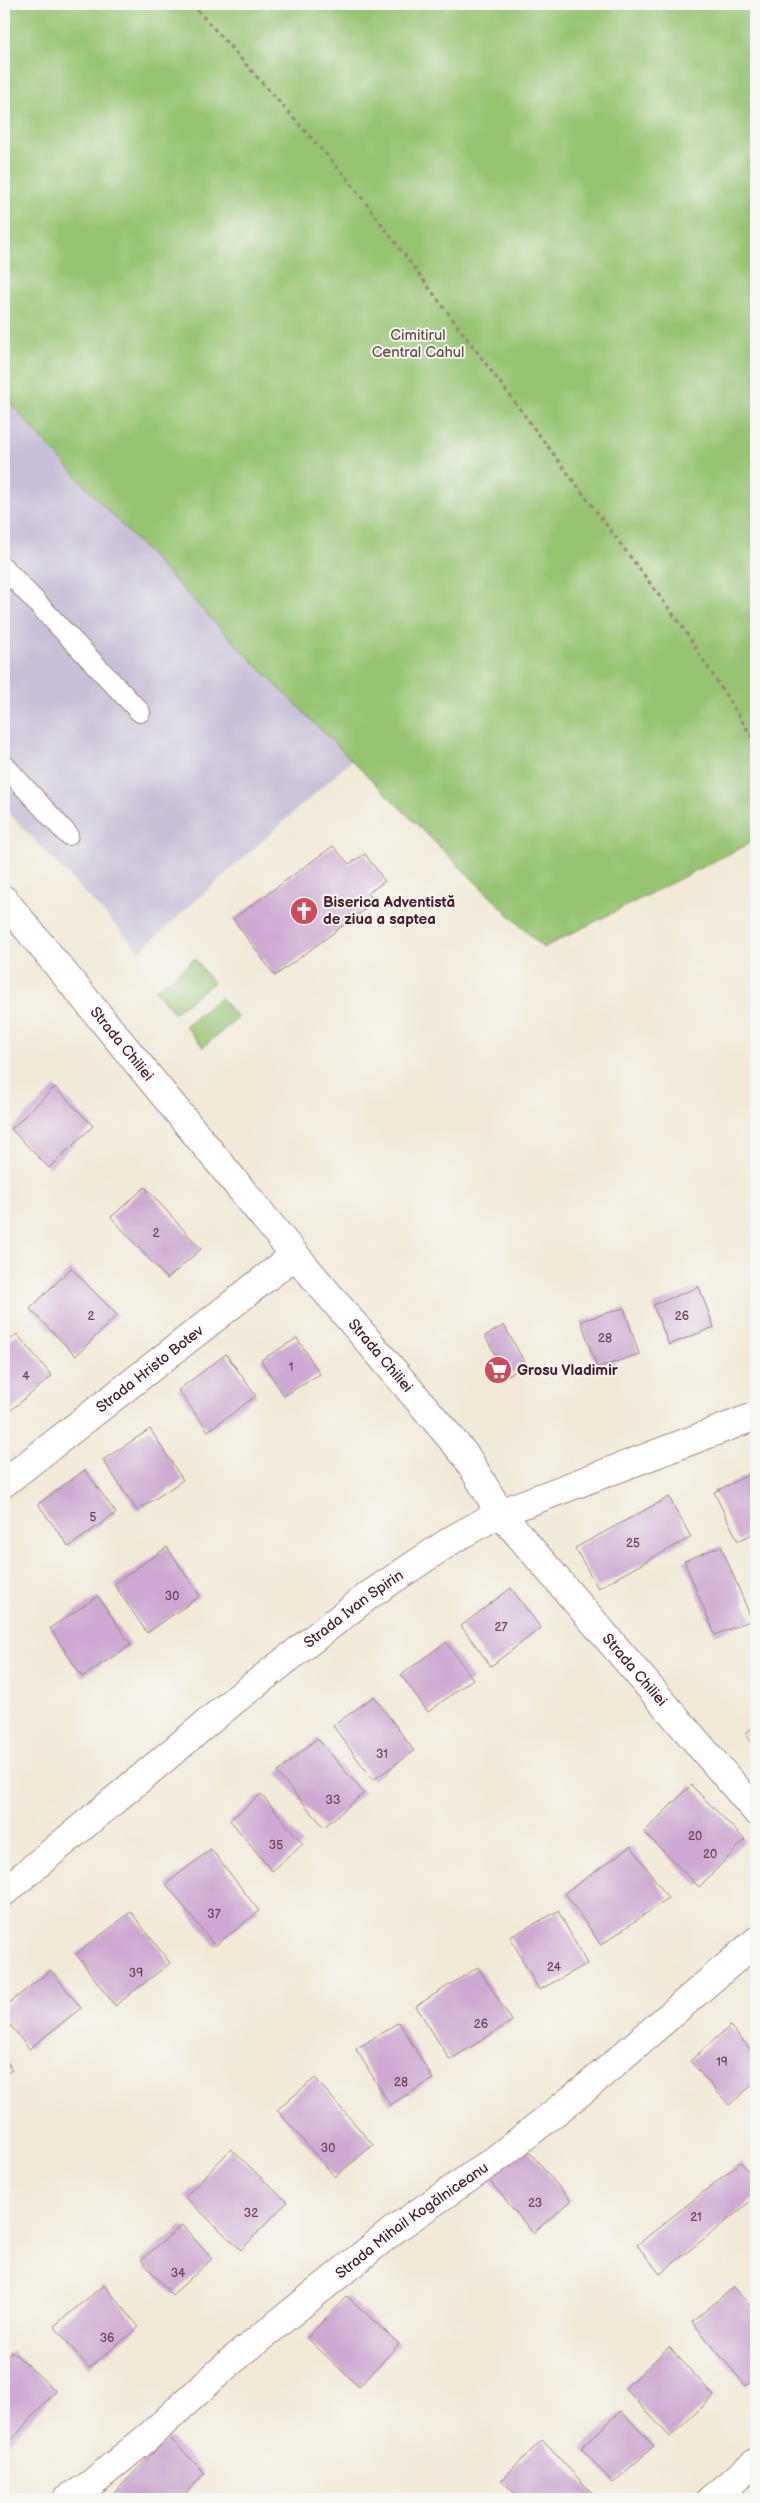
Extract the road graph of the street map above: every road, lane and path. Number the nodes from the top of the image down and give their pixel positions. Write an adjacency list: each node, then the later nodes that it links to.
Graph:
1 (192, 4): 4 (path)
2 (4, 568): 3 (lane)
3 (140, 712)
4 (756, 743)
5 (4, 765): 6 (lane)
6 (68, 835)
7 (5, 904): 8 (street, Strada Chiliei)
8 (295, 1255): 10 (street, Strada Hristo Botev); 11 (street, Strada Chiliei)
9 (756, 1416): 11 (street, Strada Ivan Spirin)
10 (4, 1483)
11 (500, 1514): 12 (street, Strada Chiliei); 13 (street, Strada Ivan Spirin)
12 (756, 1811)
13 (4, 1892)
14 (756, 1941): 16 (street, Strada Mihail Kogălniceanu)
15 (756, 2462): 17 (street)
16 (67, 2499)
17 (711, 2499)

